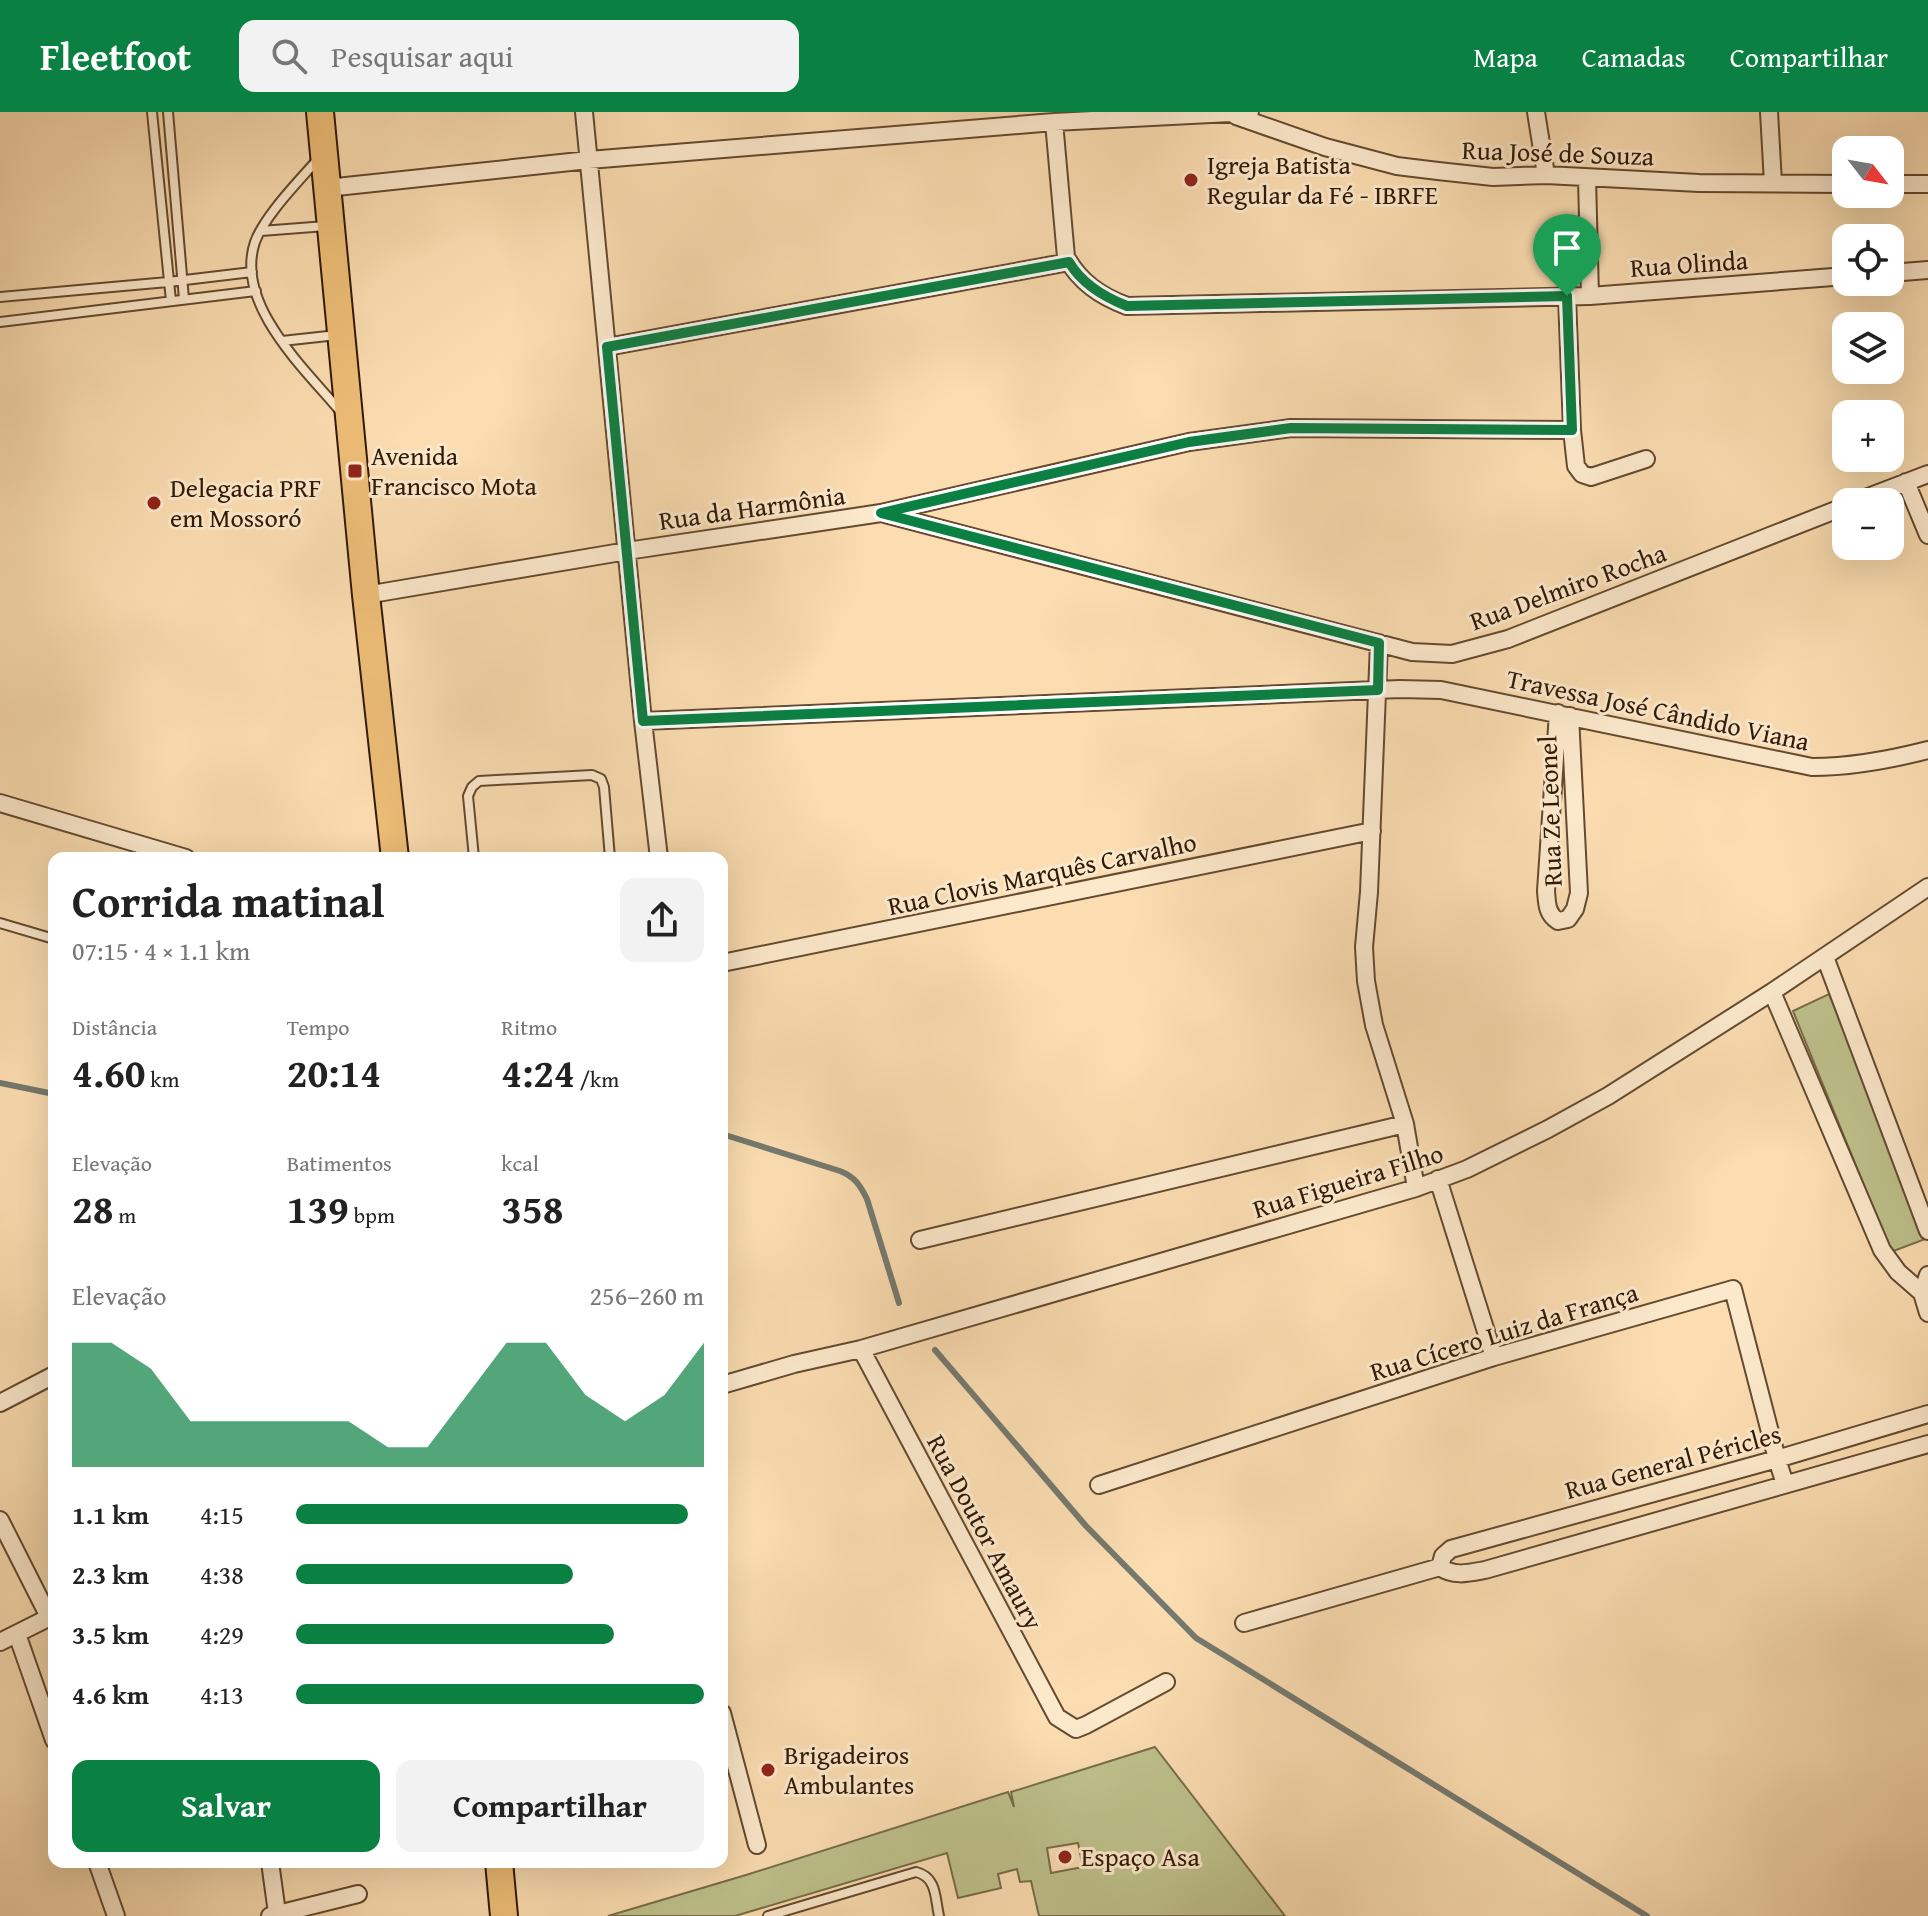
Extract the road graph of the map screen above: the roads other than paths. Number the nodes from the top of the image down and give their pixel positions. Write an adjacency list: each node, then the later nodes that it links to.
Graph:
1 (152, 112): 19 (lane)
2 (168, 112): 20 (lane)
3 (310, 112): 10 (street)
4 (584, 112): 11 (street)
5 (1250, 112): 8 (street, Rua José de Souza)
6 (1536, 112): 12 (street)
7 (1769, 112): 14 (street)
8 (1228, 114): 9 (street, Rua José de Souza); 12 (street, Rua José de Souza)
9 (1054, 122): 11 (street, Rua José de Souza); 23 (street)
10 (322, 134): 18 (main road); 22 (lane)
11 (589, 160): 18 (street, Rua José de Souza); 39 (street)
12 (1546, 175): 13 (street, Rua José de Souza)
13 (1587, 178): 14 (street, Rua José de Souza); 32 (street)
14 (1773, 183): 15 (street, Rua José de Souza)
15 (1832, 184)
16 (1904, 184): 17 (street)
17 (1928, 184)
18 (327, 188): 21 (main road)
19 (161, 205): 20 (lane); 29 (lane)
20 (176, 205): 28 (lane)
21 (331, 225): 22 (lane); 37 (main road)
22 (261, 231): 25 (lane)
23 (1069, 262): 31 (street, Rua Olinda); 39 (street)
24 (1928, 270): 26 (street)
25 (252, 272): 28 (lane); 30 (lane)
26 (1904, 272)
27 (1832, 277): 32 (street, Rua Olinda)
28 (182, 280): 29 (lane); 34 (lane)
29 (168, 282): 33 (lane); 35 (lane)
30 (256, 291): 34 (lane); 38 (lane)
31 (1567, 296): 32 (street, Rua Olinda); 41 (street)
32 (1590, 296)
33 (0, 297)
34 (184, 299): 35 (lane)
35 (171, 301): 36 (lane)
36 (0, 322)
37 (341, 334): 38 (lane); 40 (main road)
38 (282, 341): 40 (lane)
39 (607, 347): 49 (street)
40 (350, 423): 50 (main road)
41 (1572, 430): 42 (street); 47 (street, Rua da Harmônia)
42 (1646, 459)
43 (1928, 474): 44 (street)
44 (1906, 482): 45 (street); 48 (street)
45 (1891, 488)
46 (1832, 512): 51 (street, Rua Delmiro Rocha)
47 (881, 513): 49 (street, Rua da Harmônia); 51 (street, Rua Delmiro Rocha)
48 (1928, 535)
49 (627, 551): 50 (street, Rua da Harmônia); 54 (street)
50 (366, 595): 59 (main road)
51 (1379, 643): 52 (street)
52 (1378, 690): 53 (street, Travessa José Cândido Viana); 54 (street, Travessa José Cândido Viana); 57 (street)
53 (1564, 715): 53 (street, Rua Ze Leonel); 55 (street, Travessa José Cândido Viana)
54 (643, 721): 62 (street)
55 (1928, 750)
56 (0, 803): 58 (street)
57 (1372, 831): 67 (street, Rua Clovis Marquês Carvalho); 69 (street)
58 (166, 852)
59 (394, 852)
60 (473, 852): 61 (lane)
61 (609, 852)
62 (658, 852)
63 (1928, 887): 66 (street, Rua Figueira Filho)
64 (0, 923): 65 (lane)
65 (48, 937)
66 (1825, 957): 68 (street, Rua Figueira Filho); 72 (street)
67 (728, 962)
68 (1772, 992): 70 (street, Rua Figueira Filho); 75 (street)
69 (1405, 1124): 71 (street); 73 (street, Rua Figueira Filho)
70 (1438, 1179): 71 (street, Rua Figueira Filho); 78 (street)
71 (1416, 1188): 77 (street, Rua Figueira Filho)
72 (1928, 1231)
73 (920, 1240)
74 (1928, 1275): 75 (street)
75 (1922, 1293): 76 (street)
76 (1928, 1313)
77 (861, 1349): 80 (street, Rua Figueira Filho); 94 (street, Rua Doutor Amaury)
78 (1494, 1357): 84 (street, Rua Cícero Luiz da França); 86 (street, Rua Cícero Luiz da França)
79 (48, 1378): 81 (street)
80 (728, 1383)
81 (0, 1403)
82 (1928, 1414): 84 (street, Rua General Péricles)
83 (1928, 1444): 85 (street, Rua General Péricles)
84 (1777, 1459): 85 (street, Rua Cícero Luiz da França); 88 (street, Rua General Péricles)
85 (1785, 1484): 88 (street, Rua General Péricles)
86 (1099, 1485)
87 (0, 1520): 89 (street)
88 (1440, 1567): 91 (street, Rua General Péricles)
89 (48, 1609)
90 (48, 1618): 92 (street)
91 (1244, 1623)
92 (17, 1634): 93 (street); 95 (street)
93 (0, 1642)
94 (1166, 1682)
95 (48, 1723)
96 (728, 1758): 97 (street)
97 (757, 1845)
98 (99, 1868): 103 (street)
99 (270, 1868): 102 (street)
100 (500, 1868): 104 (main road)
101 (358, 1894): 102 (street)
102 (274, 1915)
103 (116, 1916)
104 (504, 1916)
105 (768, 1916): 106 (lane)
106 (939, 1916)

